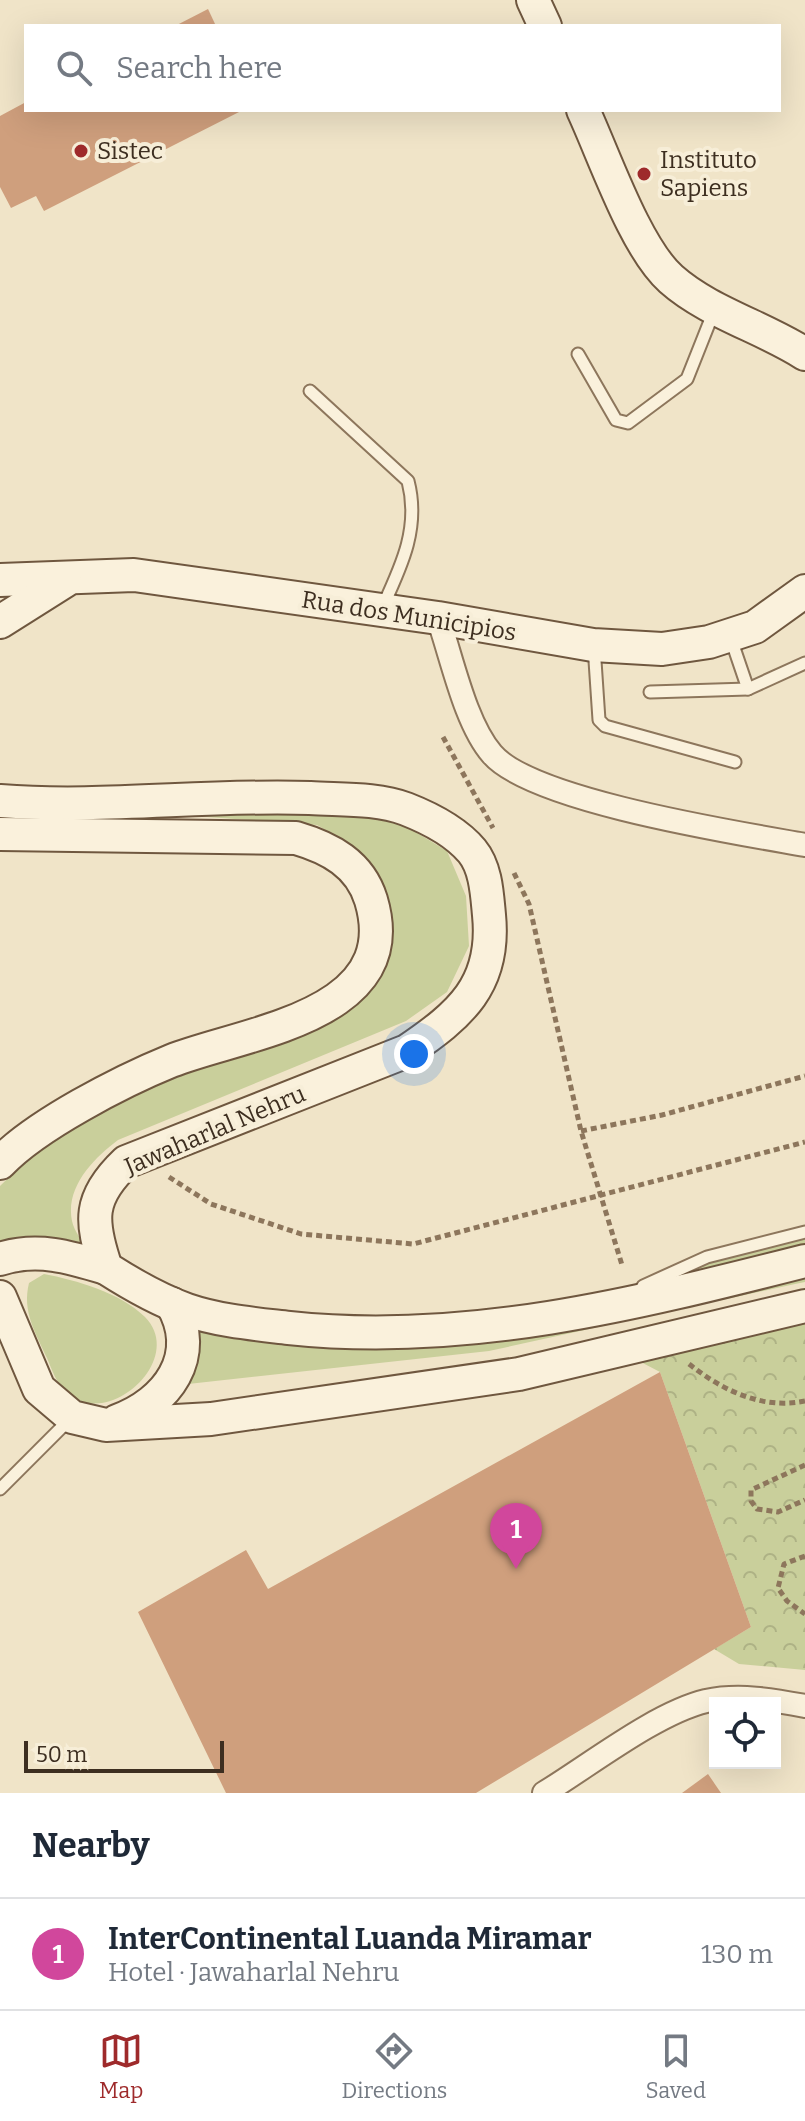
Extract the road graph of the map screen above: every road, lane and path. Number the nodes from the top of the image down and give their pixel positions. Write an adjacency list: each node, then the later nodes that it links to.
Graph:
1 (533, 0): 2 (main road)
2 (544, 24)
3 (584, 112): 4 (main road)
4 (715, 307): 5 (lane); 6 (main road)
5 (578, 354)
6 (805, 354)
7 (310, 391): 11 (lane)
8 (79, 576): 9 (main road, Rua dos Municipios); 11 (main road, Rua dos Municipios); 13 (main road)
9 (0, 580)
10 (805, 591): 14 (main road, Rua dos Municipios)
11 (381, 610): 12 (main road, Rua dos Municipios)
12 (438, 618): 15 (main road, Rua dos Municipios); 24 (street)
13 (0, 622)
14 (730, 635): 15 (main road, Rua dos Municipios); 17 (lane)
15 (593, 645): 20 (lane)
16 (805, 663): 17 (lane)
17 (748, 689): 18 (lane)
18 (650, 692)
19 (443, 737): 23 (path)
20 (735, 762)
21 (0, 801): 36 (main road, Jawaharlal Nehru)
22 (0, 834): 29 (main road)
23 (498, 839)
24 (805, 845)
25 (510, 865): 27 (path)
26 (805, 1076): 27 (path)
27 (581, 1131): 31 (path)
28 (805, 1142): 31 (path)
29 (0, 1163)
30 (158, 1169): 31 (path)
31 (601, 1197): 35 (path)
32 (805, 1232): 40 (lane)
33 (0, 1259): 36 (main road)
34 (805, 1261): 40 (main road)
35 (622, 1265)
36 (106, 1268): 38 (main road)
37 (0, 1297): 43 (main road)
38 (172, 1304): 40 (main road); 44 (main road)
39 (805, 1306): 41 (main road)
40 (587, 1313)
41 (666, 1341): 42 (path); 44 (main road)
42 (805, 1401)
43 (72, 1417): 44 (main road); 46 (lane)
44 (106, 1425)
45 (805, 1465): 47 (path)
46 (0, 1489)
47 (805, 1500)
48 (805, 1556): 49 (path)
49 (805, 1614)
50 (805, 1706): 51 (street)
51 (544, 1793)

